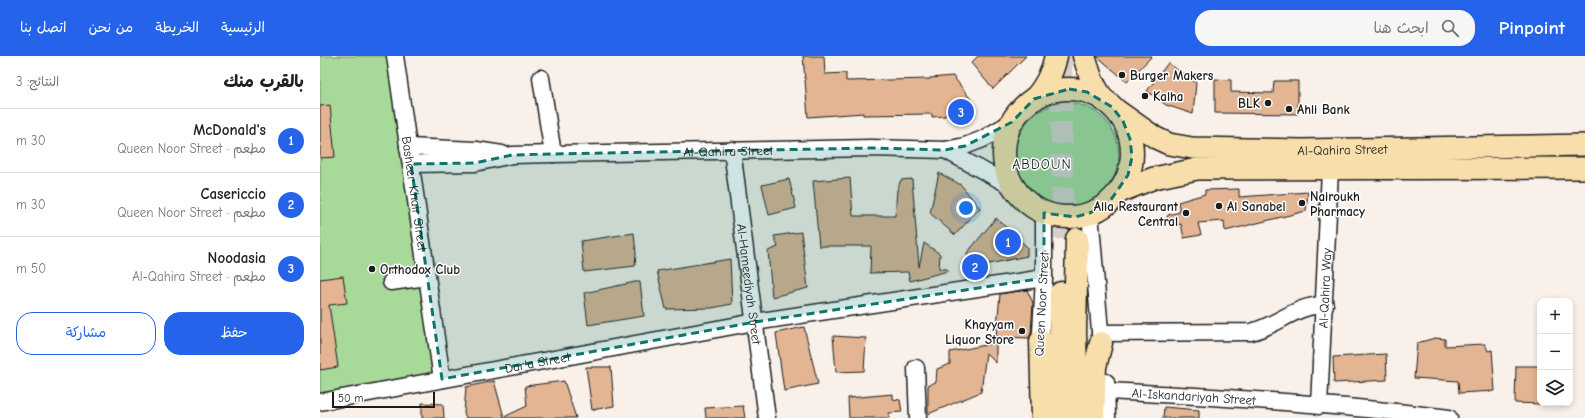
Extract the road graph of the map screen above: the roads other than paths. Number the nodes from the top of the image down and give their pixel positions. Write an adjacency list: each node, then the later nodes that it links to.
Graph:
1 (395, 56): 9 (street, Basheer Khair Street)
2 (1056, 56): 5 (highway)
3 (1084, 56): 6 (highway)
4 (541, 78): 13 (street)
5 (1034, 99): 6 (highway); 7 (highway)
6 (1107, 103): 10 (main road, Al-Qahira Street); 20 (highway)
7 (1012, 122): 12 (street, Al-Qahira Street); 19 (highway)
8 (1585, 145): 10 (main road, Al-Qahira Street)
9 (408, 147): 14 (street, Al-Qahira Street); 15 (street, Basheer Khair Street)
10 (1181, 147): 18 (main road)
11 (732, 150): 12 (street, Al-Qahira Street); 13 (street, Al-Qahira Street); 27 (street, Al-Hameediyah Street)
12 (945, 150): 19 (street, Al-Qahira Street)
13 (553, 154): 14 (street, Al-Qahira Street)
14 (512, 155): 15 (street, Al-Qahira Street)
15 (411, 164): 23 (street, Basheer Khair Street)
16 (1585, 168): 17 (main road, Al-Qahira Street)
17 (1330, 170): 18 (main road, Al-Qahira Street); 26 (street, Al-Qahira Way)
18 (1177, 172): 20 (main road, Al-Qahira Street)
19 (1013, 187): 21 (highway)
20 (1119, 192): 22 (highway)
21 (1044, 213): 22 (highway); 24 (street, Queen Noor Street)
22 (1090, 213): 28 (street)
23 (427, 277): 25 (street); 31 (street, Basheer Khair Street)
24 (1044, 278): 27 (street, Dar'a Street); 29 (street, Queen Noor Street)
25 (391, 282)
26 (1325, 305): 28 (street); 34 (street, Al-Qahira Way)
27 (755, 322): 31 (street, Dar'a Street); 36 (street, Al-Hameediyah Street)
28 (1101, 338): 32 (highway)
29 (1041, 341): 35 (highway)
30 (916, 368): 37 (street)
31 (442, 379): 33 (street, Dar'a Street)
32 (1100, 383): 34 (street, Al-Iskandariyah Street); 40 (highway); 41 (street)
33 (320, 402)
34 (1319, 406): 42 (street, Al-Iskandariyah Street)
35 (1039, 412)
36 (767, 418)
37 (918, 418)
38 (1059, 418): 39 (highway, Queen Noor Street)
39 (1077, 418)
40 (1093, 418)
41 (1107, 418)
42 (1448, 418)

